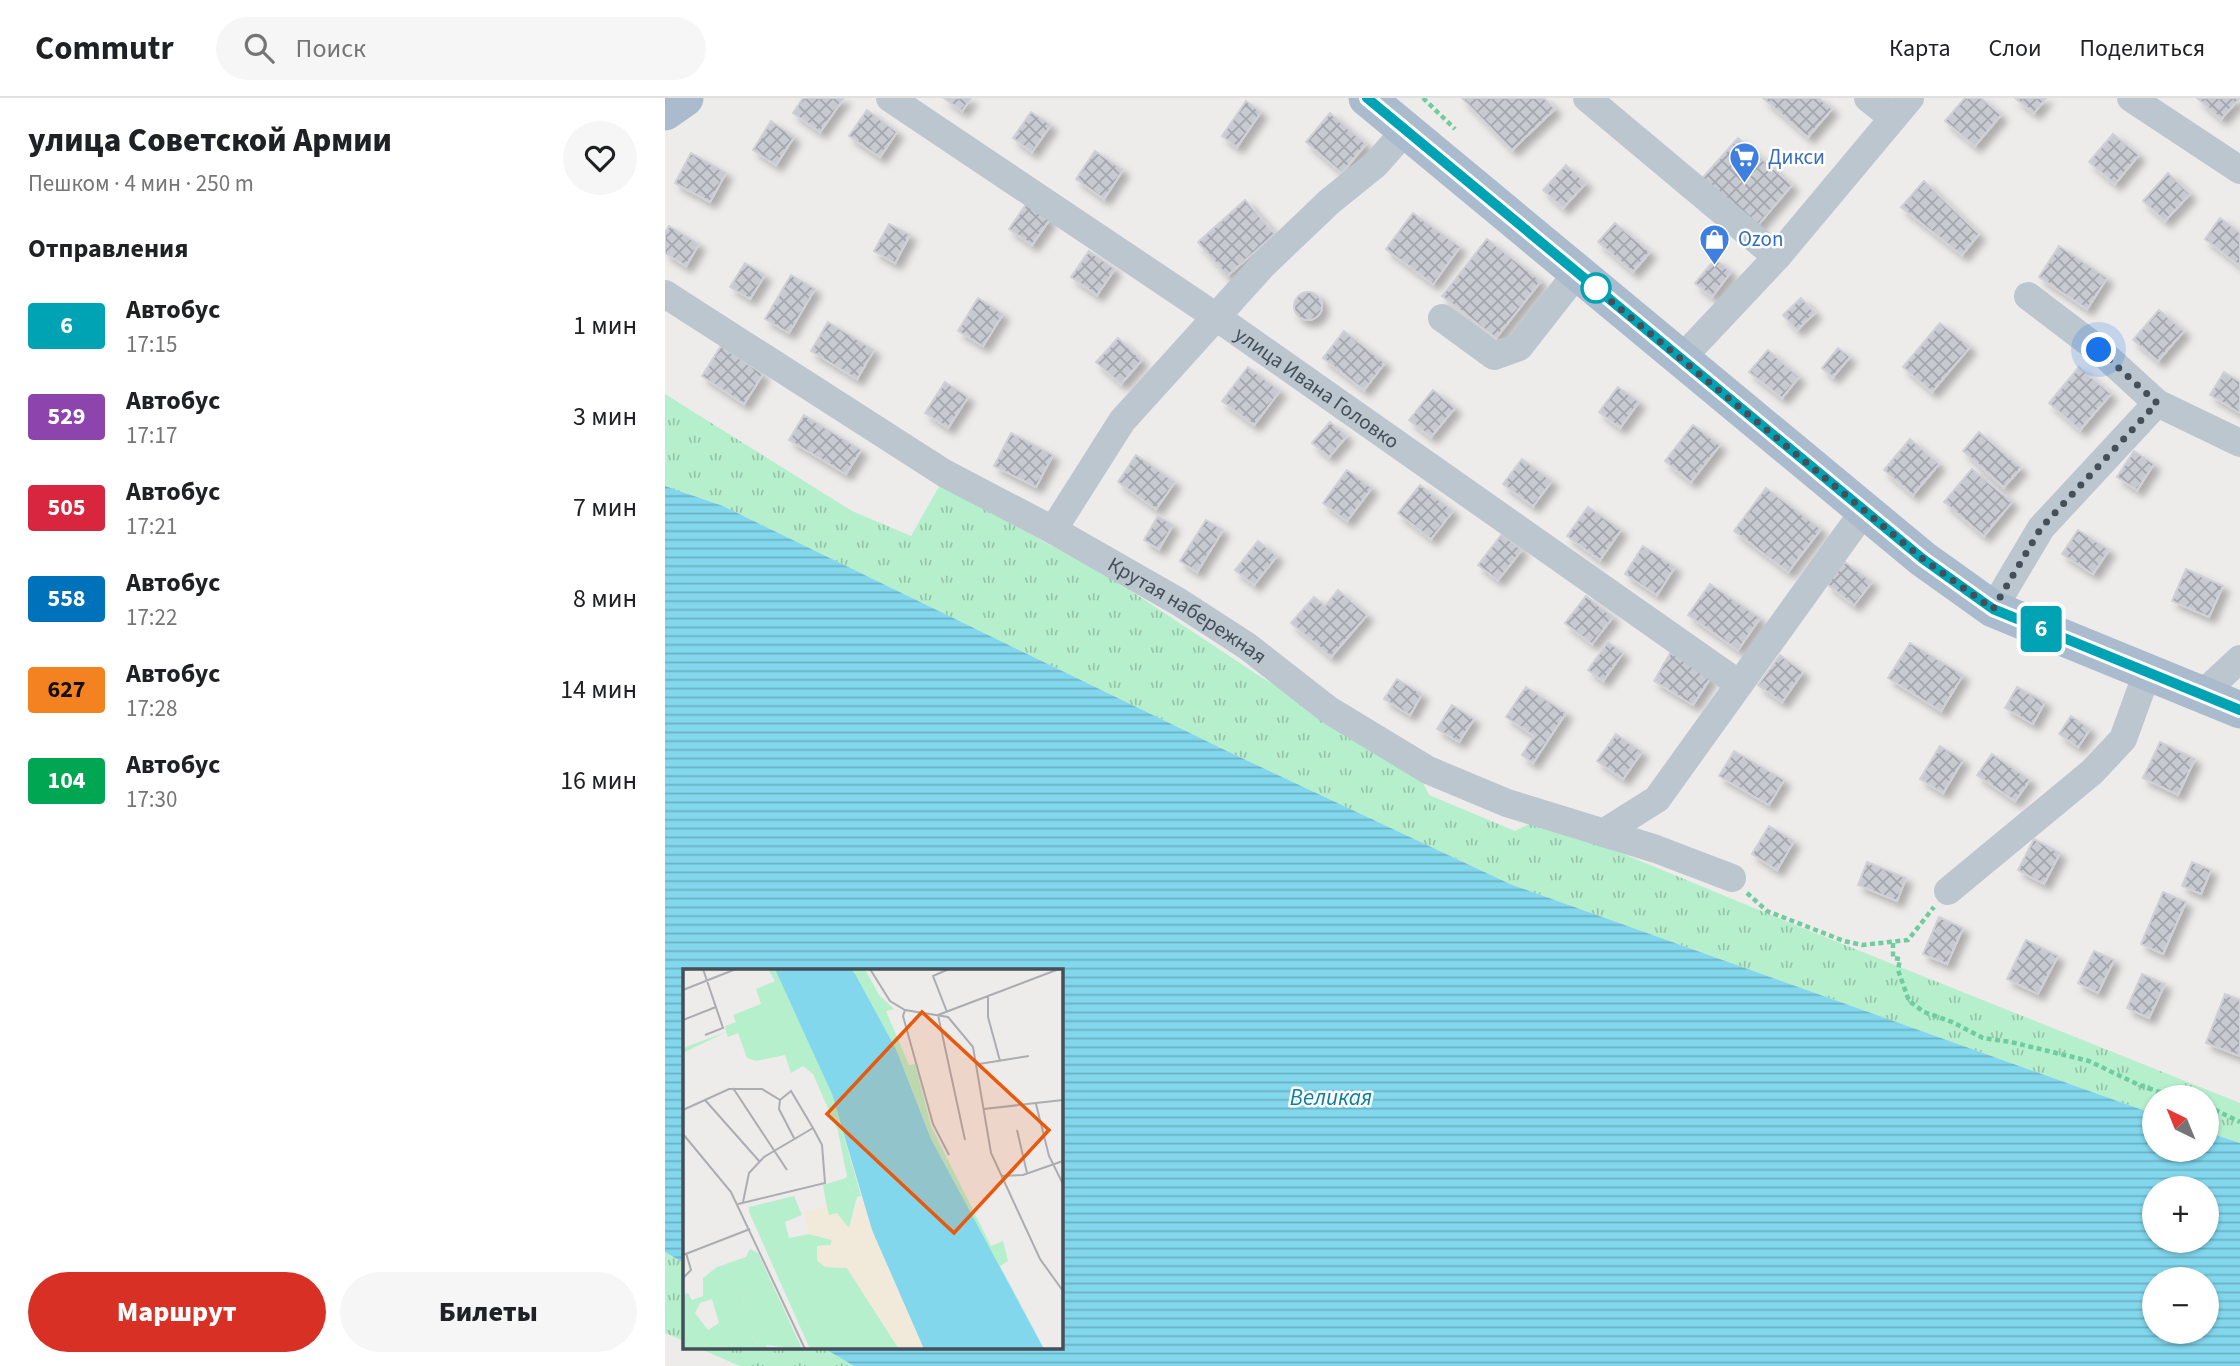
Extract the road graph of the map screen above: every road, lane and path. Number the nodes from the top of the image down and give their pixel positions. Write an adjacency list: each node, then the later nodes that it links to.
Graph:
1 (685, 98): 8 (main road)
2 (890, 98): 15 (street, улица Ивана Головко)
3 (1367, 98): 9 (main road)
4 (1587, 98): 11 (street)
5 (1868, 98): 7 (street)
6 (2130, 98): 10 (street)
7 (1901, 108): 11 (street)
8 (665, 112)
9 (1406, 130): 12 (main road); 15 (street)
10 (2240, 170)
11 (1777, 257): 17 (street)
12 (1577, 273): 16 (street); 17 (main road)
13 (665, 294): 21 (street, Крутая набережная)
14 (2028, 296): 18 (street)
15 (1215, 316): 21 (street); 25 (street, улица Ивана Головко)
16 (1443, 318)
17 (1681, 359): 20 (main road)
18 (2157, 403): 19 (street); 22 (street)
19 (2240, 443)
20 (1864, 511): 22 (main road); 25 (street)
21 (1053, 530): 28 (street, Крутая набережная)
22 (1993, 609): 24 (main road)
23 (2240, 659): 26 (street)
24 (2147, 673): 26 (main road); 30 (street)
25 (1739, 684): 28 (street)
26 (2201, 695): 27 (main road)
27 (2240, 710)
28 (1603, 833): 29 (street, Крутая набережная)
29 (1732, 878): 31 (path)
30 (1948, 891): 31 (path)
31 (1893, 943): 32 (path)
32 (2142, 1086)
33 (2219, 1112): 34 (path)
34 (2240, 1122)

